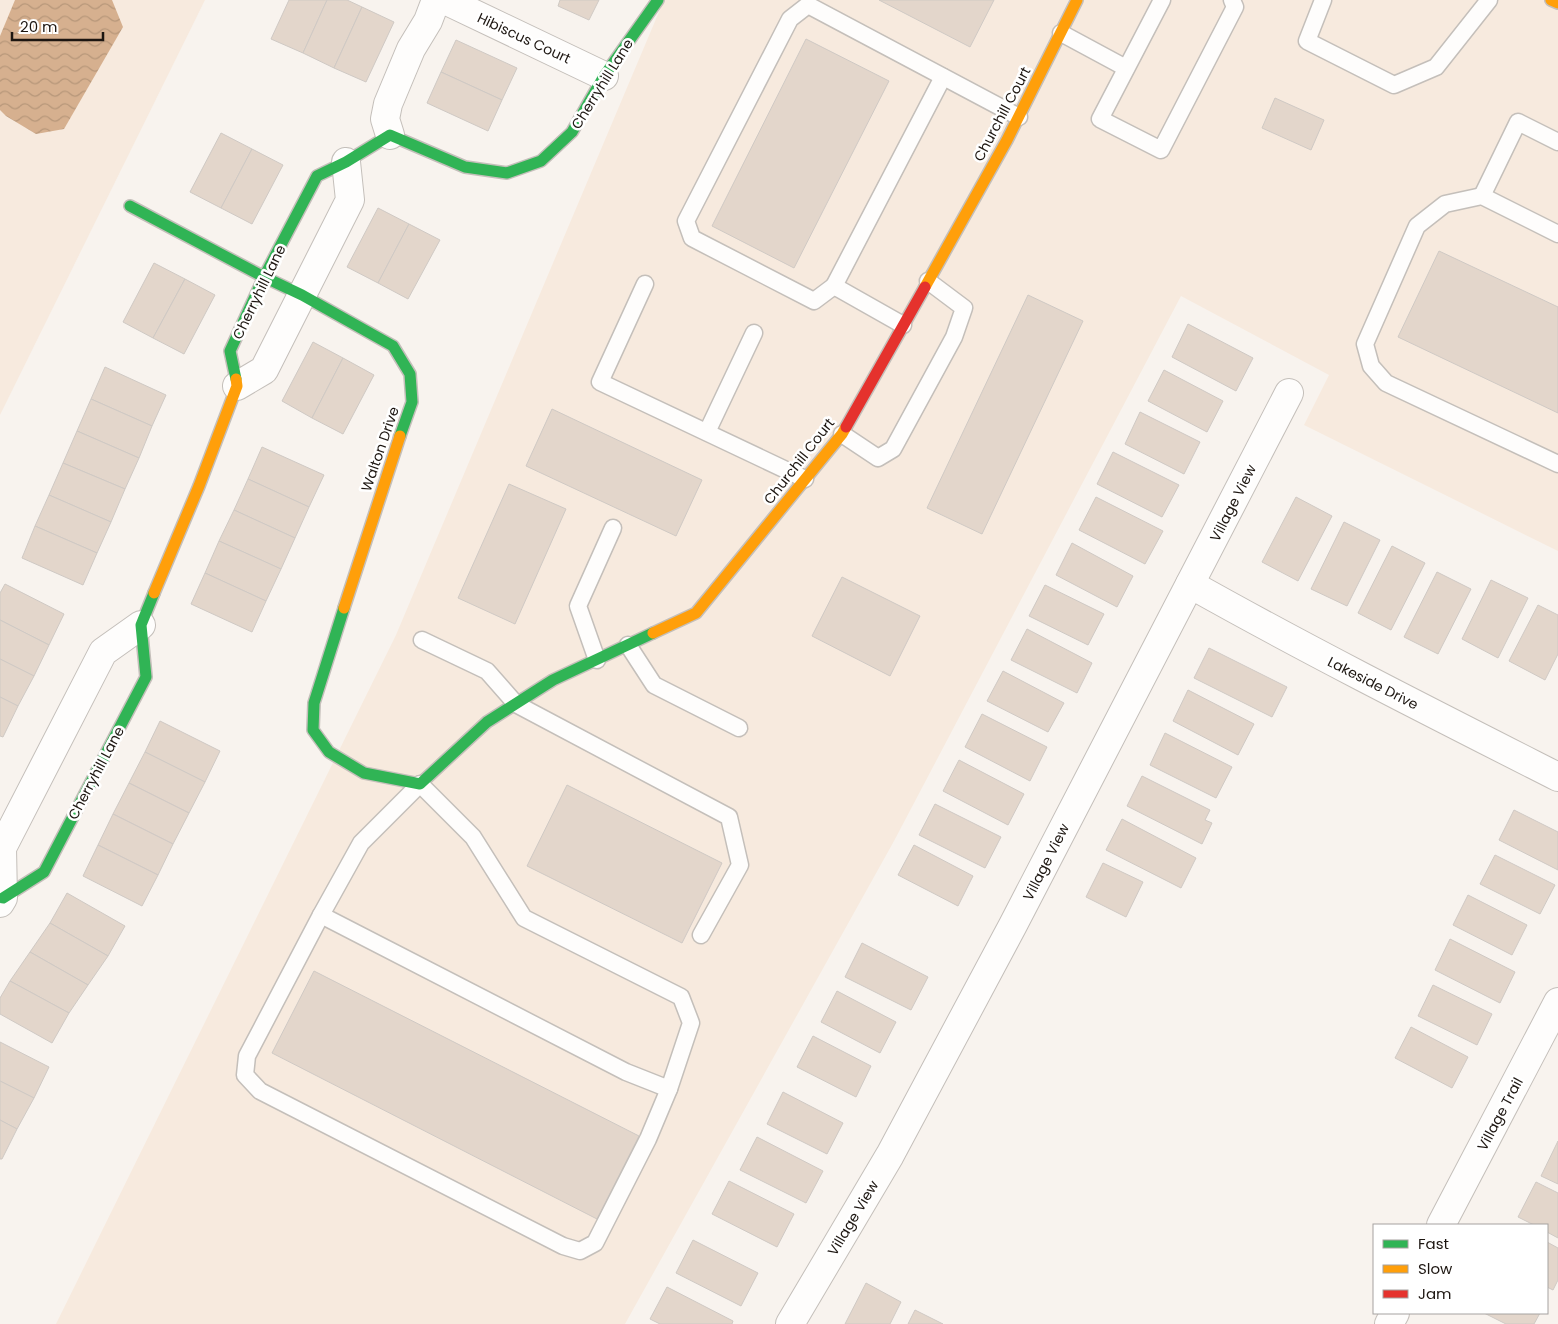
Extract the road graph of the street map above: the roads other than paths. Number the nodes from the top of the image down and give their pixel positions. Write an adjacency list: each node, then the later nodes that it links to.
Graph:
1 (436, 0): 16 (street)
2 (444, 0): 13 (street, Hibiscus Court)
3 (658, 0): 13 (street, Cherryhill Lane)
4 (1077, 0): 11 (street, Churchill Court)
5 (1162, 0): 12 (lane)
6 (1232, 0): 12 (lane)
7 (1323, 0): 8 (lane)
8 (1490, 0)
9 (1551, 0): 10 (street)
10 (1558, 3)
11 (1061, 33): 12 (lane); 15 (street, Churchill Court)
12 (1126, 68)
13 (604, 76): 16 (street, Cherryhill Lane)
14 (943, 77): 15 (lane); 25 (lane); 25 (lane)
15 (1019, 117): 23 (street, Churchill Court)
16 (390, 135): 18 (street, Cherryhill Lane)
17 (1558, 142): 19 (lane)
18 (346, 162): 22 (street, Cherryhill Lane); 26 (street)
19 (1482, 196): 21 (lane); 33 (lane)
20 (130, 206): 22 (street, Walton Drive)
21 (1558, 234)
22 (264, 277): 26 (street, Walton Drive); 29 (street, Cherryhill Lane)
23 (928, 281): 27 (street, Churchill Court); 32 (lane)
24 (645, 284): 31 (lane)
25 (834, 286): 27 (lane)
26 (302, 295): 29 (street); 44 (street, Walton Drive)
27 (903, 325): 32 (street, Churchill Court)
28 (754, 333): 31 (lane)
29 (236, 386): 37 (street, Cherryhill Lane)
30 (1290, 393): 36 (street, Village View)
31 (707, 432): 34 (lane)
32 (842, 434): 34 (street, Churchill Court)
33 (1558, 464)
34 (805, 479): 39 (street, Churchill Court)
35 (613, 528): 40 (lane)
36 (1190, 584): 43 (street, Lakeside Drive); 51 (street, Village View)
37 (141, 625): 45 (street, Cherryhill Lane); 45 (street, Cherryhill Lane)
38 (422, 640): 41 (lane)
39 (628, 645): 40 (street, Churchill Court); 42 (lane)
40 (597, 660): 41 (street, Churchill Court)
41 (516, 704): 44 (street, Churchill Court); 47 (lane)
42 (739, 728)
43 (1558, 777)
44 (420, 784): 46 (lane); 49 (lane)
45 (1, 901)
46 (321, 915): 49 (lane); 49 (lane)
47 (701, 935)
48 (1558, 1002): 50 (street, Village Trail)
49 (669, 1089)
50 (1442, 1224)
51 (790, 1324)

